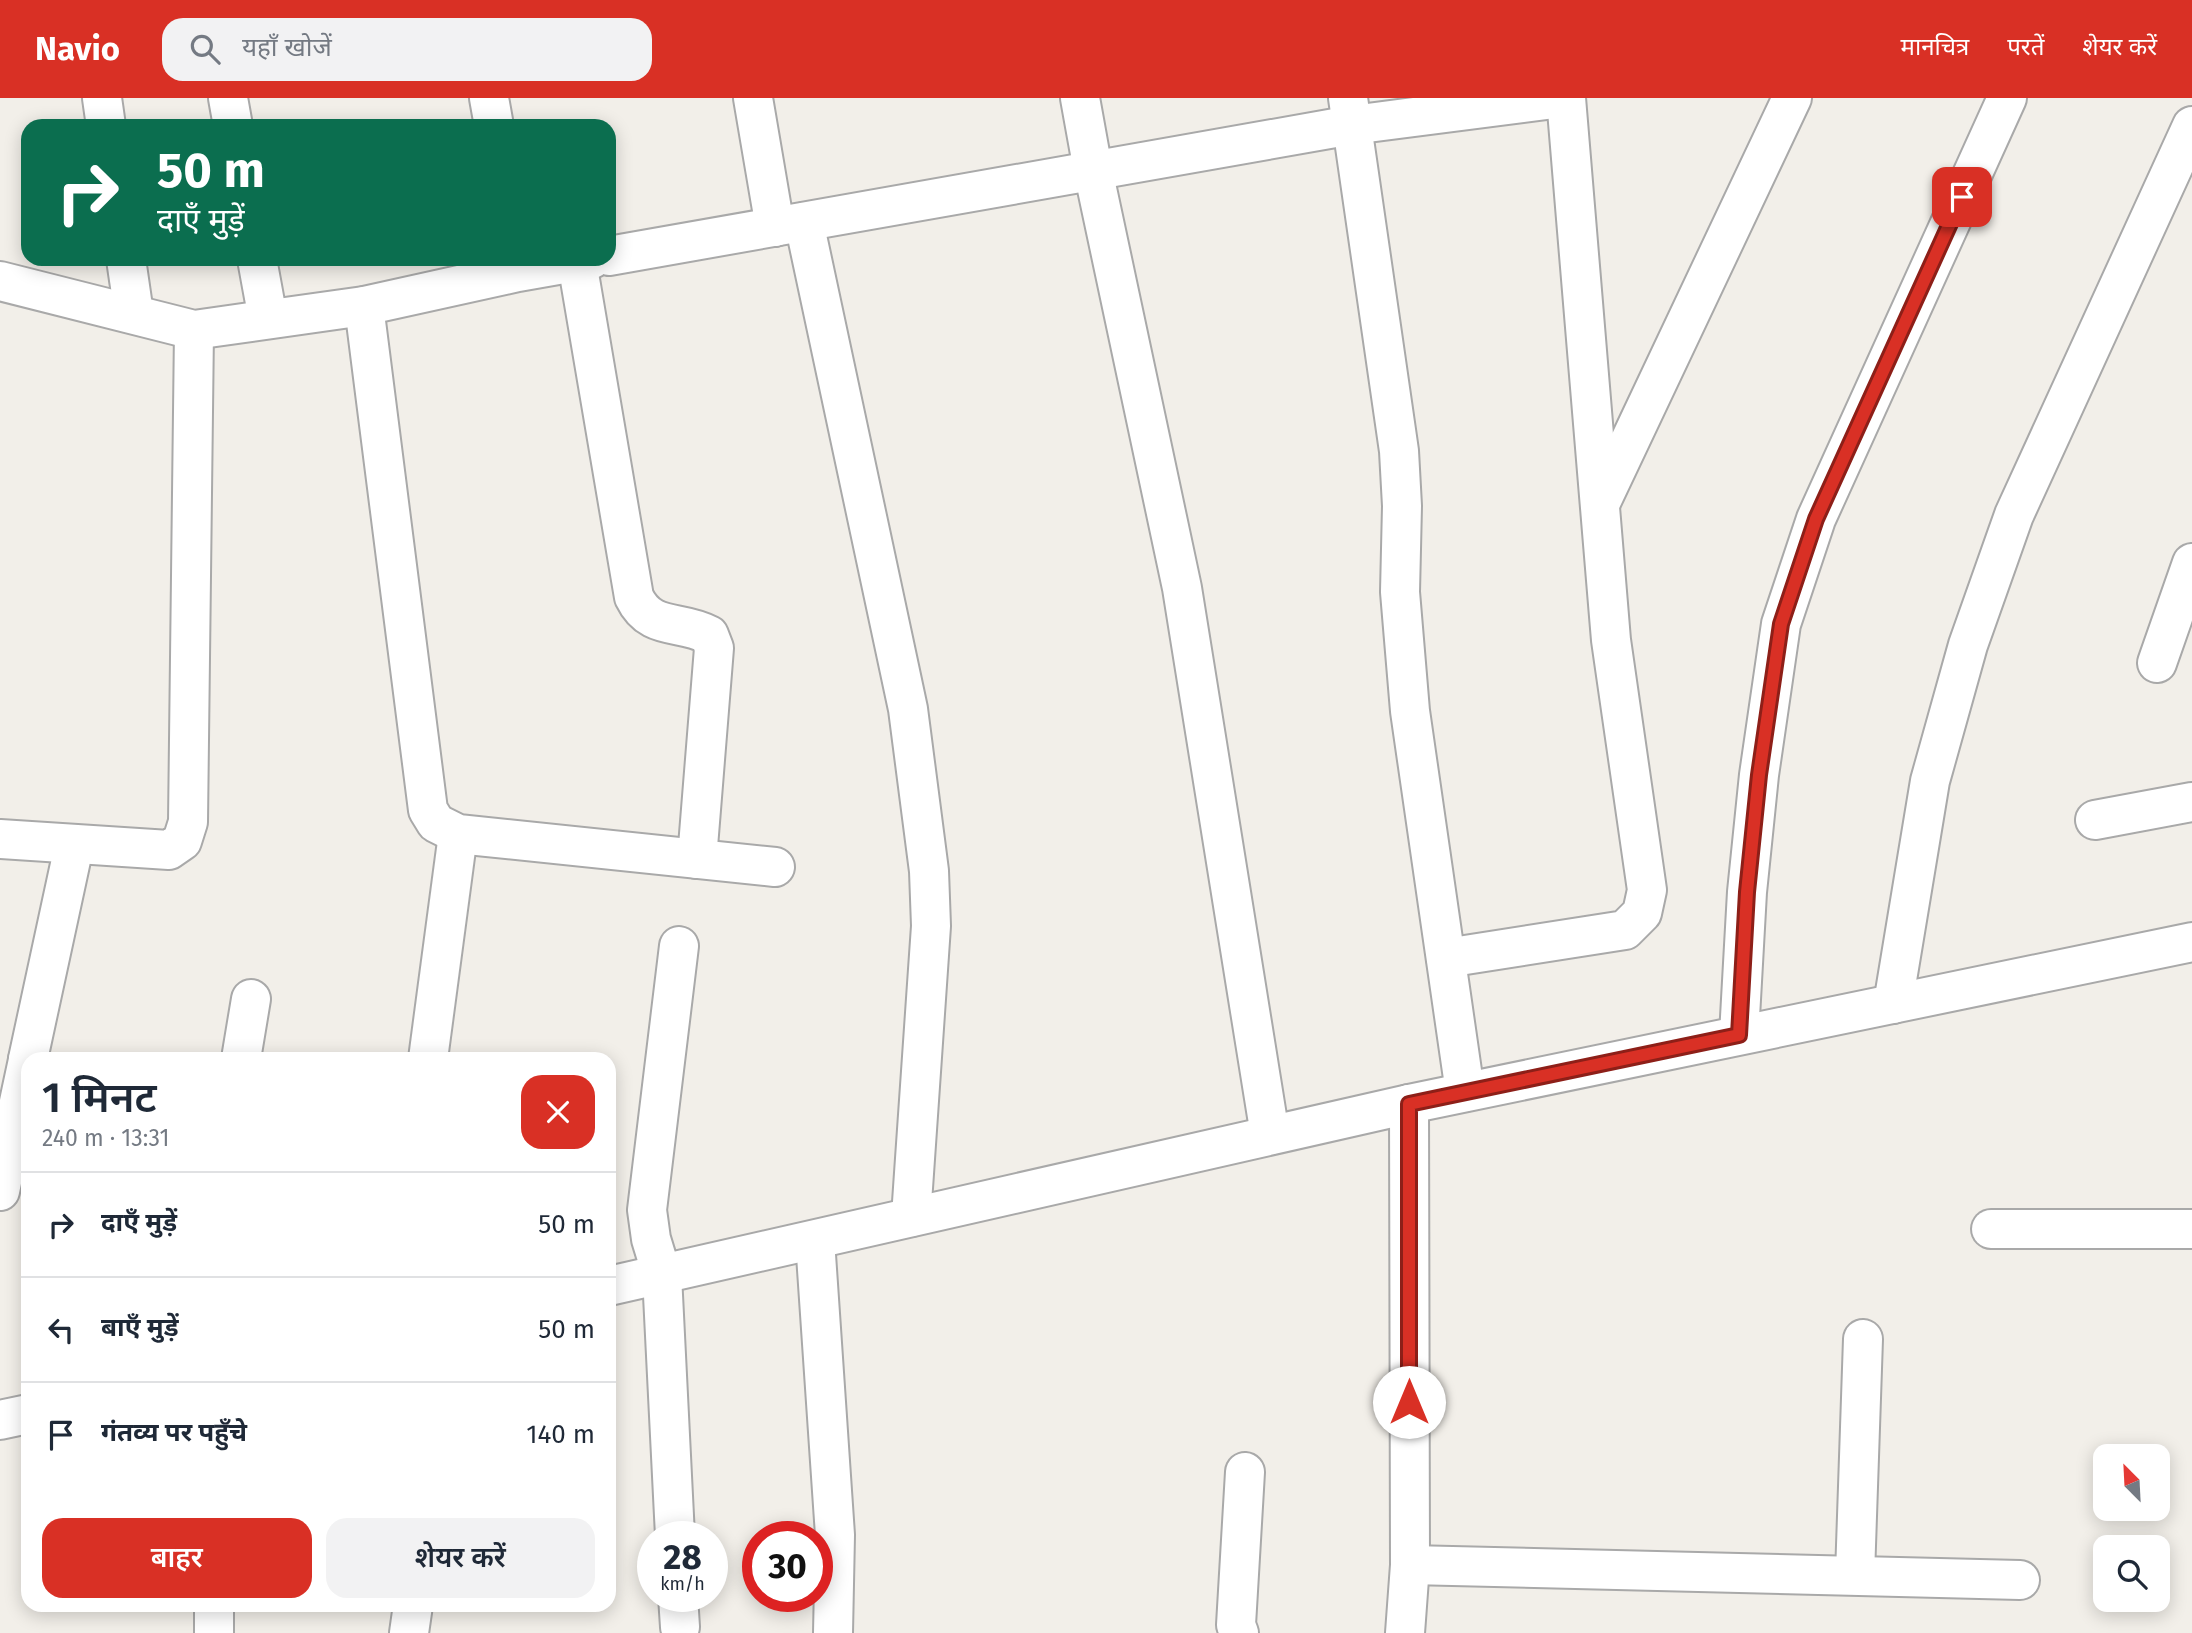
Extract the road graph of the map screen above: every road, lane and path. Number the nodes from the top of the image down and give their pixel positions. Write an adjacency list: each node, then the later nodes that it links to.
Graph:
1 (102, 98): 10 (street)
2 (228, 98): 11 (street)
3 (489, 98): 12 (street)
4 (753, 98): 15 (street)
5 (1080, 98): 14 (street)
6 (1564, 98): 9 (street); 26 (street)
7 (1792, 98): 26 (street)
8 (2007, 98): 41 (street)
9 (1350, 112): 14 (street); 38 (street)
10 (105, 119)
11 (232, 119)
12 (493, 119)
13 (2192, 126): 40 (street)
14 (1093, 170): 15 (street); 48 (street)
15 (789, 224): 16 (street); 50 (street)
16 (616, 255)
17 (126, 266): 23 (street)
18 (258, 266): 24 (street)
19 (513, 266): 22 (street)
20 (594, 266): 34 (street)
21 (0, 281): 23 (street)
22 (364, 306): 24 (street); 31 (street)
23 (134, 314): 25 (street)
24 (268, 319): 25 (street)
25 (194, 330): 33 (street)
26 (1600, 504): 38 (street)
27 (2192, 563): 28 (street)
28 (2157, 663)
29 (2192, 802): 30 (street)
30 (2095, 820)
31 (458, 834): 34 (street); 44 (street)
32 (0, 839): 33 (street)
33 (74, 846): 42 (street)
34 (697, 859): 35 (street)
35 (775, 867)
36 (2192, 942): 40 (street)
37 (679, 946): 54 (street)
38 (1446, 958): 46 (street)
39 (251, 999): 43 (street)
40 (1893, 1004): 41 (street)
41 (1739, 1035): 46 (street)
42 (30, 1052)
43 (242, 1052)
44 (429, 1052)
45 (21, 1092): 49 (street)
46 (1465, 1092): 47 (street)
47 (1409, 1104): 48 (street); 61 (street)
48 (1270, 1135): 50 (street)
49 (0, 1191)
50 (911, 1217): 53 (street)
51 (2192, 1228): 52 (street)
52 (1991, 1229)
53 (815, 1240): 54 (street); 68 (street)
54 (662, 1275): 55 (street); 60 (street)
55 (616, 1285)
56 (1863, 1339): 62 (street)
57 (21, 1416): 58 (street)
58 (0, 1420)
59 (1245, 1472): 69 (street)
60 (675, 1521)
61 (1410, 1565): 62 (street); 70 (street)
62 (1855, 1575): 63 (street)
63 (2020, 1580)
64 (214, 1612): 66 (street)
65 (412, 1612): 67 (street)
66 (214, 1633)
67 (409, 1633)
68 (833, 1633)
69 (1239, 1633)
70 (1405, 1633)

